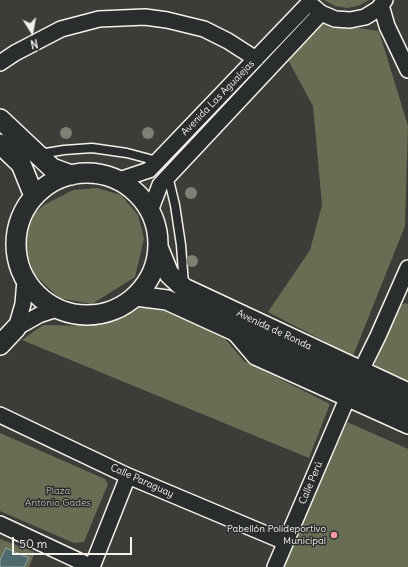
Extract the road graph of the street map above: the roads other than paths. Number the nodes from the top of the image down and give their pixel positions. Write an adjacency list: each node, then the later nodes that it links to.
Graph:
1 (309, 1): 3 (street); 4 (street, Avenida Las Agualejas)
2 (383, 3): 3 (street); 5 (street)
3 (321, 13): 12 (street, Avenida Las Agualejas)
4 (256, 59): 6 (street); 10 (street, Avenida Las Agualejas)
5 (407, 62)
6 (0, 63)
7 (0, 119): 9 (street)
8 (0, 144): 14 (street)
9 (38, 154): 10 (lane); 11 (street)
10 (157, 161): 13 (street, Avenida Las Agualejas)
11 (71, 175): 13 (street); 14 (street)
12 (168, 176): 15 (street, Avenida Las Agualejas); 19 (lane)
13 (118, 180): 15 (street)
14 (34, 196): 18 (street)
15 (150, 211): 16 (street)
16 (158, 247): 19 (street, Avenida de Ronda); 21 (street)
17 (408, 268): 20 (street, Calle Perú)
18 (25, 280): 22 (street); 23 (street)
19 (184, 288): 25 (street, Avenida de Ronda)
20 (403, 293): 25 (street, Calle Perú)
21 (136, 296): 22 (street); 25 (street, Avenida de Ronda)
22 (57, 309): 23 (street)
23 (16, 328): 24 (street)
24 (0, 345)
25 (354, 385): 26 (street, Avenida de Ronda); 27 (street, Avenida de Ronda); 29 (street, Avenida de Ronda); 32 (street, Calle Perú)
26 (408, 393)
27 (408, 410)
28 (0, 415): 30 (street, Calle Paraguay)
29 (408, 426)
30 (128, 476): 32 (street, Calle Paraguay); 33 (street)
31 (0, 524): 33 (street)
32 (285, 542): 34 (street, Calle Perú)
33 (92, 567)
34 (275, 567)

